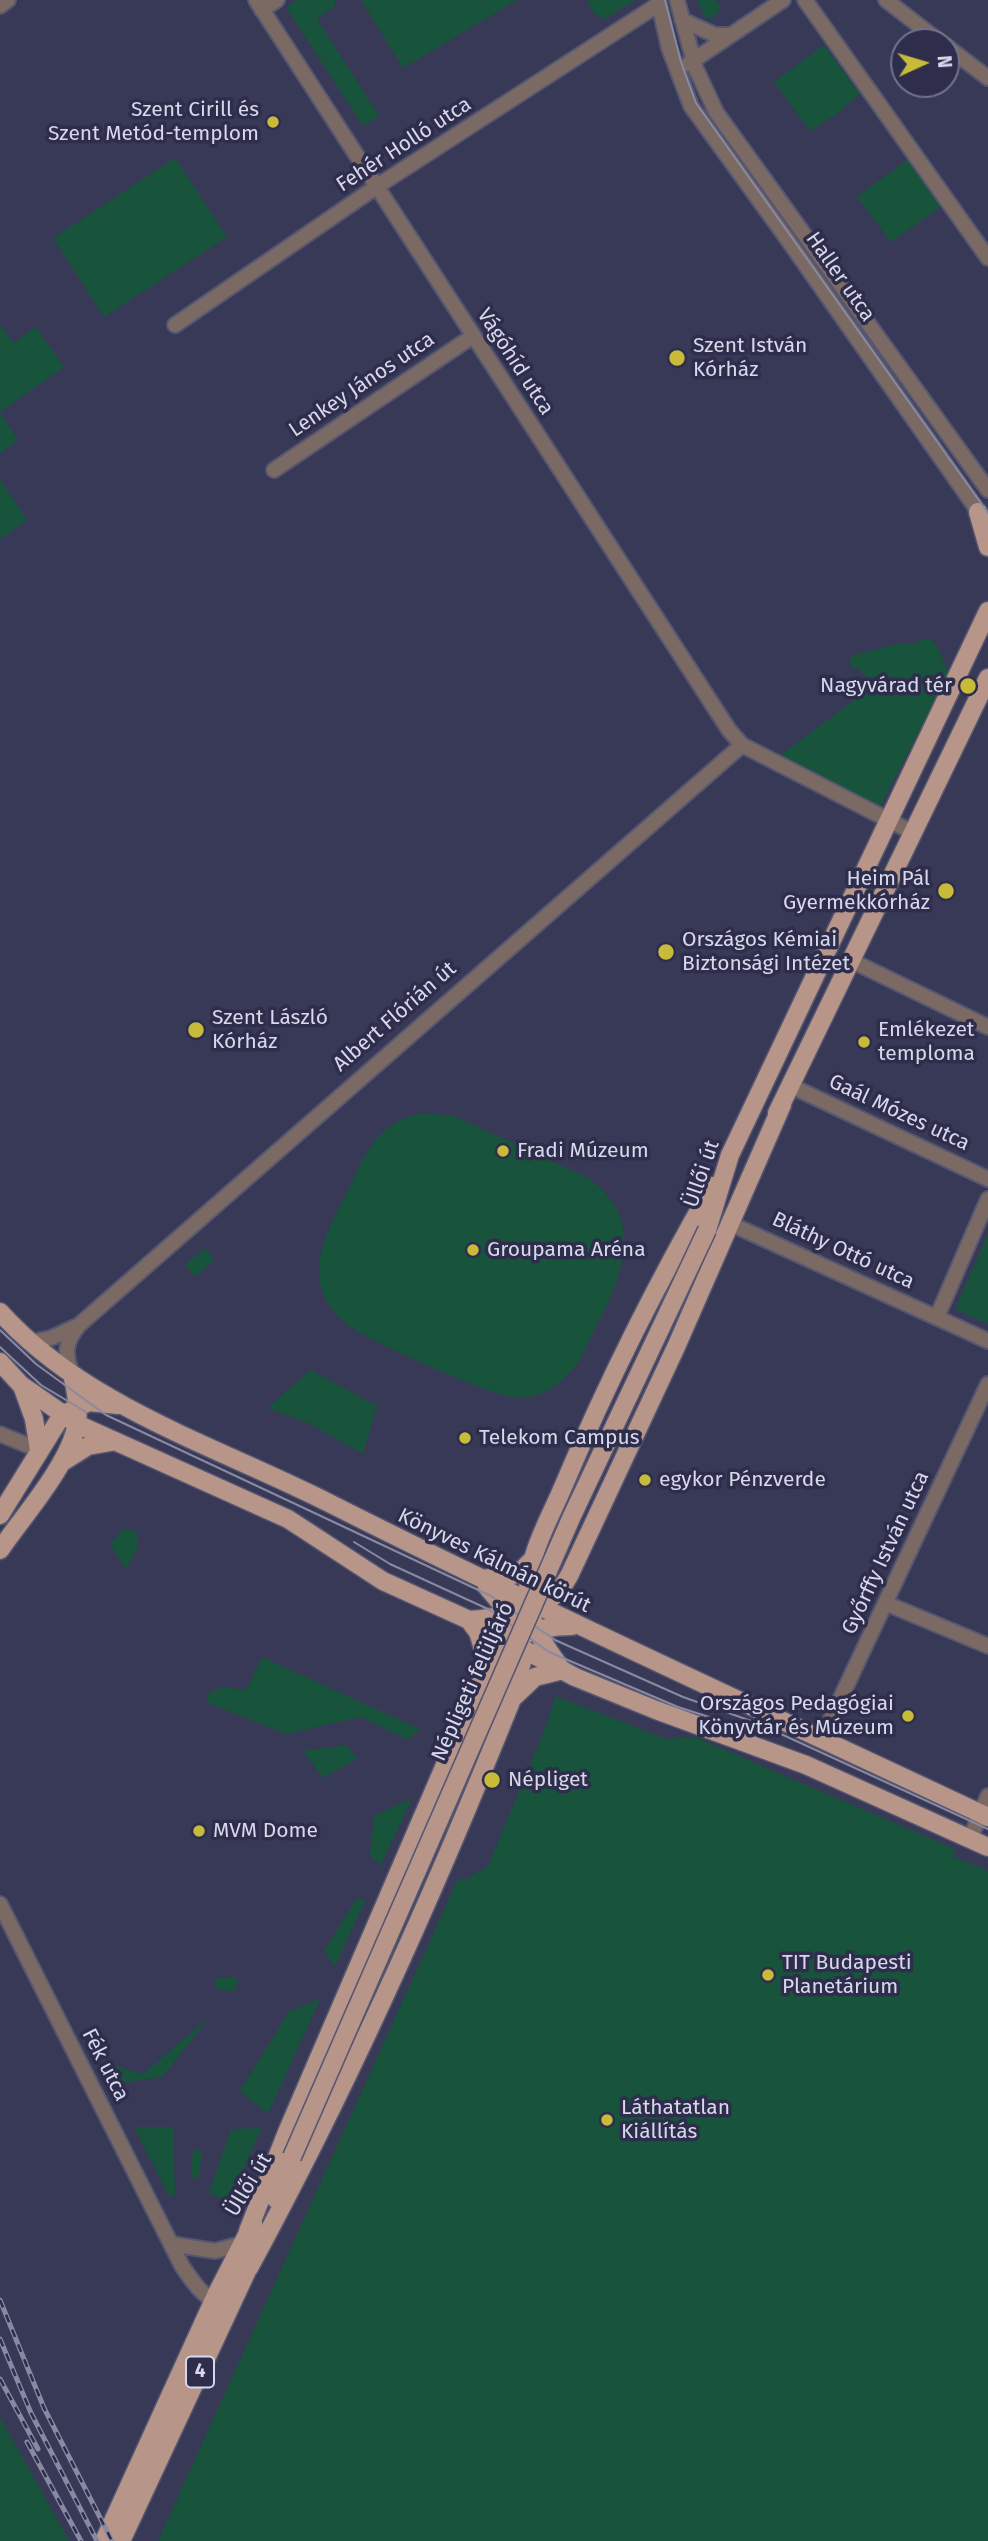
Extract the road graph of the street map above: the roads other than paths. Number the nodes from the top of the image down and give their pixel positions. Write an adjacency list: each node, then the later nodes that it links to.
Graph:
1 (8, 0): 9 (street)
2 (277, 0): 7 (street)
3 (677, 0): 10 (street, Haller utca)
4 (783, 0): 12 (street)
5 (886, 0): 11 (street)
6 (659, 2): 13 (street, Haller utca); 17 (street, Fehér Holló utca)
7 (259, 5): 17 (street, Vágóhíd utca)
8 (808, 5): 18 (street)
9 (0, 6)
10 (682, 19): 12 (street); 15 (street, Haller utca)
11 (922, 28)
12 (728, 35): 15 (street)
13 (669, 48): 15 (street); 23 (street, Haller utca)
14 (960, 57): 16 (street)
15 (694, 62): 22 (street, Haller utca)
16 (988, 78)
17 (376, 187): 19 (street, Fehér Holló utca); 20 (street, Vágóhíd utca)
18 (988, 258)
19 (174, 325)
20 (473, 336): 21 (street, Lenkey János utca); 27 (street, Vágóhíd utca)
21 (274, 470)
22 (988, 490)
23 (983, 519): 24 (main road)
24 (988, 547)
25 (988, 611): 28 (main road, Üllői út)
26 (988, 678): 29 (main road, Üllői út)
27 (742, 745): 28 (street); 41 (street, Albert Flórián út)
28 (889, 821): 29 (street); 34 (main road, Üllői út)
29 (912, 832): 30 (main road, Üllői út)
30 (850, 960): 31 (street); 32 (main road, Üllői út)
31 (988, 1027)
32 (792, 1086): 33 (main road, Üllői út); 35 (street, Gaál Mózes utca)
33 (782, 1105): 37 (main road); 38 (main road, Üllői út)
34 (730, 1155): 38 (main road, Üllői út); 53 (main road)
35 (988, 1179)
36 (988, 1199): 40 (street)
37 (732, 1224): 40 (street, Bláthy Ottó utca); 55 (main road)
38 (707, 1230): 82 (main road, Népligeti felüljáró, bridge)
39 (0, 1312): 43 (main road, Könyves Kálmán körút)
40 (937, 1317): 42 (street, Bláthy Ottó utca)
41 (79, 1325): 43 (street, Albert Flórián út); 45 (street, Albert Flórián út)
42 (988, 1341)
43 (32, 1342): 45 (main road, Könyves Kálmán körút)
44 (0, 1362): 47 (main road)
45 (72, 1374): 48 (main road, Könyves Kálmán körút); 49 (main road)
46 (988, 1384): 61 (street, Győrffy István utca)
47 (22, 1385): 49 (main road); 52 (main road)
48 (124, 1406): 49 (main road); 60 (main road, Könyves Kálmán körút)
49 (72, 1415): 51 (main road); 52 (main road); 54 (main road)
50 (0, 1434): 52 (street)
51 (111, 1442): 54 (main road); 64 (main road)
52 (39, 1450): 56 (main road)
53 (573, 1464): 55 (main road); 58 (main road)
54 (59, 1465): 57 (main road)
55 (612, 1482): 59 (main road)
56 (0, 1515)
57 (0, 1550)
58 (533, 1559): 59 (main road); 60 (main road); 62 (main road)
59 (569, 1576): 62 (main road); 65 (main road)
60 (480, 1579): 62 (main road, Könyves Kálmán körút); 63 (main road)
61 (886, 1603): 68 (street); 74 (street, Győrffy István utca)
62 (530, 1605): 63 (main road); 65 (main road, Könyves Kálmán körút); 66 (main road)
63 (509, 1614): 64 (main road); 67 (main road)
64 (469, 1620): 67 (main road); 69 (main road)
65 (576, 1626): 66 (main road); 74 (main road, Könyves Kálmán körút)
66 (537, 1630): 67 (main road); 70 (main road)
67 (516, 1641): 69 (main road); 70 (main road); 71 (main road)
68 (988, 1646)
69 (488, 1665): 72 (main road)
70 (563, 1670): 71 (main road); 79 (main road)
71 (512, 1699): 73 (main road)
72 (465, 1716): 73 (main road); 75 (main road)
73 (499, 1731): 76 (main road)
74 (821, 1740): 78 (main road, Könyves Kálmán körút)
75 (452, 1750): 76 (main road); 83 (main road)
76 (485, 1769): 85 (main road)
77 (988, 1796): 78 (street)
78 (984, 1815): 79 (street)
79 (970, 1839): 80 (main road)
80 (988, 1847)
81 (0, 1904): 84 (street, Fék utca)
82 (292, 2157): 83 (main road, Üllői út); 85 (main road, Üllői út)
83 (245, 2238): 84 (street); 86 (main road, Üllői út / 4)
84 (171, 2245): 86 (street, Fék utca)
85 (249, 2268): 86 (main road, Üllői út / 4)
86 (220, 2301): 87 (main road, Üllői út / 4); 88 (main road, Üllői út / 4)
87 (104, 2541)
88 (121, 2541)

